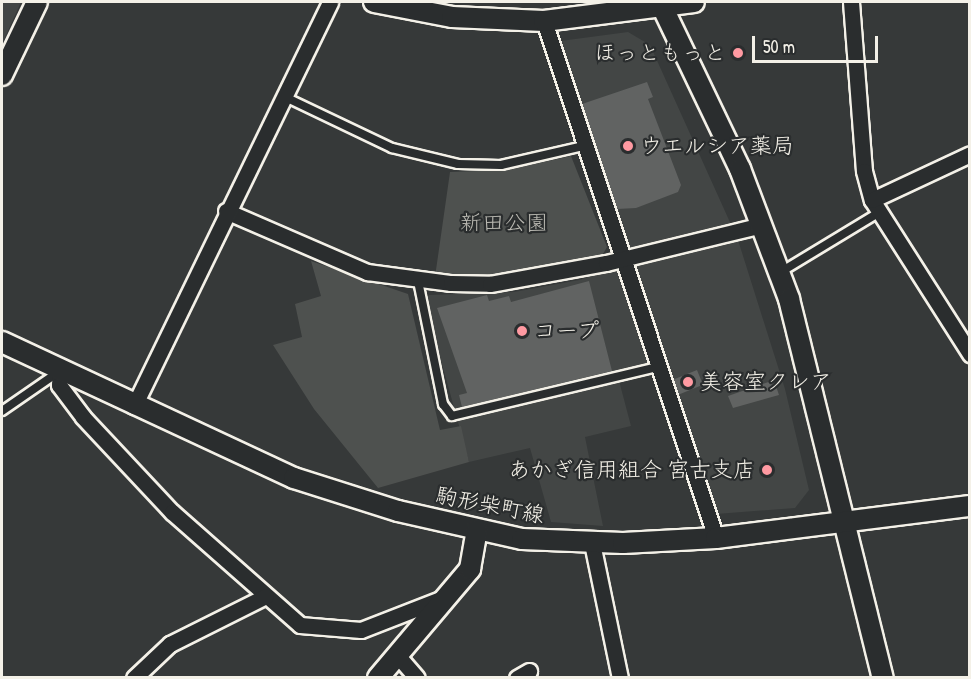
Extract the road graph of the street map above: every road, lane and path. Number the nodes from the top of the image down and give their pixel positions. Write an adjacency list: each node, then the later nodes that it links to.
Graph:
1 (37, 2): 8 (street)
2 (330, 2): 9 (street)
3 (375, 2): 7 (street)
4 (694, 2): 6 (street)
5 (851, 2): 12 (street)
6 (661, 4): 7 (street); 14 (street)
7 (544, 21): 10 (street)
8 (2, 75)
9 (283, 96): 10 (lane); 13 (street)
10 (583, 146): 15 (street)
11 (969, 154): 12 (street)
12 (875, 207): 16 (lane); 19 (street)
13 (226, 211): 17 (street); 22 (street)
14 (762, 225): 15 (street); 16 (street)
15 (621, 259): 17 (street); 20 (street)
16 (779, 273): 25 (street)
17 (418, 281): 20 (lane)
18 (2, 342): 21 (street, 駒形柴町線)
19 (969, 354)
20 (658, 367): 27 (street)
21 (60, 371): 22 (street, 駒形柴町線); 23 (lane); 29 (street)
22 (134, 406): 26 (street, 駒形柴町線)
23 (2, 411)
24 (969, 506): 25 (street, 駒形柴町線)
25 (847, 524): 27 (street, 駒形柴町線); 36 (street)
26 (477, 530): 28 (street, 駒形柴町線); 30 (street)
27 (716, 538): 28 (street, 駒形柴町線)
28 (592, 543): 35 (street)
29 (266, 596): 30 (street); 32 (street)
30 (448, 596): 31 (street)
31 (397, 655): 33 (street); 34 (street)
32 (134, 678)
33 (378, 678)
34 (417, 678)
35 (620, 678)
36 (883, 678)

